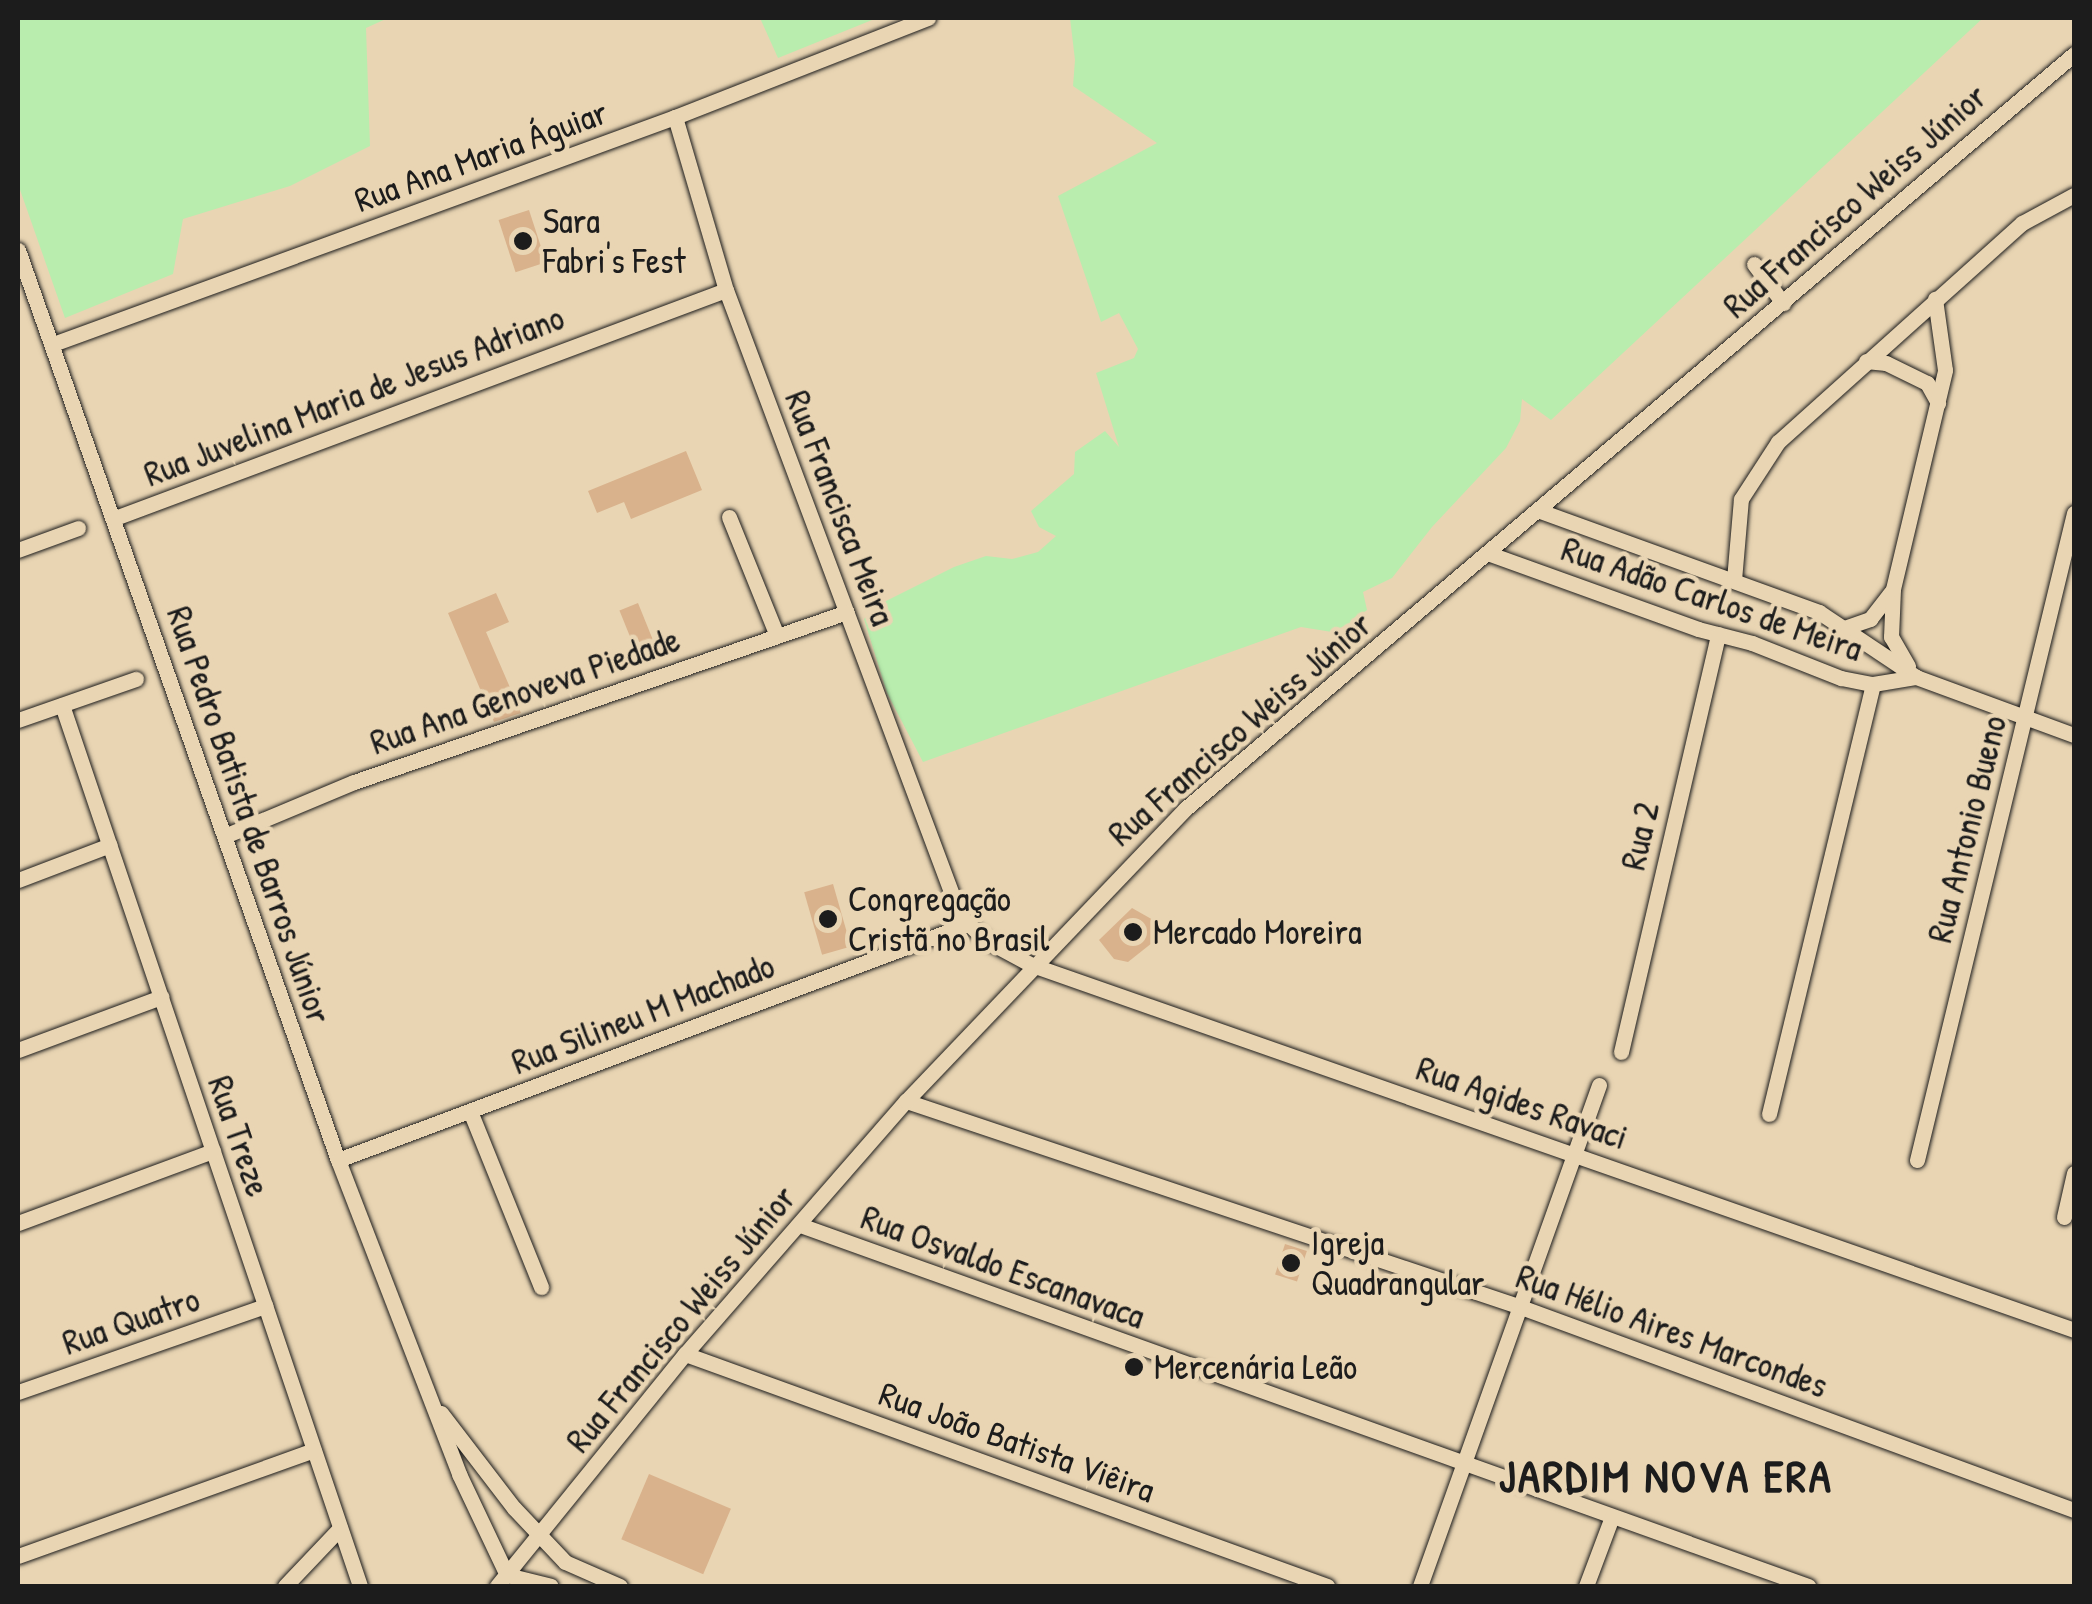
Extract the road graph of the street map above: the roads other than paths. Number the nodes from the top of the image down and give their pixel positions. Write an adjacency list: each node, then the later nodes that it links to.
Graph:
1 (928, 18): 3 (street, Rua Ana Maria Águiar)
2 (2074, 54): 9 (street, Rua Francisco Weiss Júnior)
3 (675, 117): 7 (street, Rua Francisca Meira); 10 (street, Rua Ana Maria Águiar)
4 (2074, 195): 8 (street)
5 (18, 250): 10 (street, Rua Pedro Batista de Barros Júnior)
6 (1754, 264): 9 (street)
7 (726, 290): 15 (street, Rua Juvelina Maria de Jesus Adriano); 22 (street, Rua Francisca Meira)
8 (1935, 300): 11 (street); 12 (street)
9 (1783, 302): 13 (street, Rua Francisco Weiss Júnior)
10 (52, 344): 15 (street, Rua Pedro Batista de Barros Júnior)
11 (1866, 361): 12 (street); 20 (street)
12 (1938, 403): 21 (street)
13 (1540, 511): 19 (street, Rua Francisco Weiss Júnior); 20 (street, Rua Adão Carlos de Meira)
14 (2074, 513): 30 (street, Rua Antonio Bueno)
15 (116, 518): 33 (street, Rua Pedro Batista de Barros Júnior)
16 (729, 518): 25 (street)
17 (78, 528): 18 (street)
18 (18, 550)
19 (1490, 554): 24 (street, Rua Adão Carlos de Meira); 37 (street, Rua Francisco Weiss Júnior)
20 (1734, 580): 23 (street, Rua Adão Carlos de Meira)
21 (1894, 589): 23 (street); 26 (street)
22 (846, 612): 25 (street, Rua Ana Genoveva Piedade); 36 (street, Rua Francisca Meira)
23 (1844, 628): 26 (street, Rua Adão Carlos de Meira)
24 (1718, 634): 28 (street, Rua Adão Carlos de Meira); 40 (street, Rua 2)
25 (777, 636): 33 (street, Rua Ana Genoveva Piedade)
26 (1916, 677): 28 (street, Rua Adão Carlos de Meira); 30 (street, Rua Adão Carlos de Meira)
27 (136, 679): 29 (street)
28 (1873, 684): 44 (street)
29 (62, 705): 31 (street); 34 (street, Rua Treze)
30 (2025, 717): 32 (street, Rua Adão Carlos de Meira); 48 (street, Rua Antonio Bueno)
31 (18, 720)
32 (2074, 735)
33 (227, 835): 47 (street, Rua Pedro Batista de Barros Júnior)
34 (110, 846): 35 (street); 38 (street, Rua Treze)
35 (18, 880)
36 (964, 920): 37 (street, Rua Agides Ravaci); 43 (street, Rua Silineu M Machado)
37 (1032, 965): 42 (street, Rua Francisco Weiss Júnior); 46 (street, Rua Agides Ravaci)
38 (160, 997): 39 (street); 45 (street, Rua Treze)
39 (18, 1050)
40 (1621, 1052)
41 (1599, 1086): 46 (street)
42 (906, 1101): 52 (street, Rua Francisco Weiss Júnior); 55 (street, Rua Hélio Aires Marcondes)
43 (470, 1111): 47 (street, Rua Silineu M Machado); 53 (street)
44 (1769, 1114)
45 (213, 1151): 51 (street); 54 (street, Rua Treze)
46 (1572, 1152): 55 (street); 56 (street, Rua Agides Ravaci)
47 (338, 1160): 59 (street, Rua Pedro Batista de Barros Júnior)
48 (1918, 1160)
49 (2074, 1172): 50 (street)
50 (2064, 1217)
51 (18, 1223)
52 (800, 1225): 57 (street, Rua Francisco Weiss Júnior); 61 (street, Rua Osvaldo Escanavaca)
53 (541, 1287)
54 (265, 1306): 58 (street, Rua Quatro); 60 (street, Rua Treze)
55 (1518, 1306): 61 (street); 62 (street, Rua Hélio Aires Marcondes)
56 (2074, 1330)
57 (686, 1354): 65 (street, Rua Francisco Weiss Júnior); 73 (street, Rua João Batista Viêira)
58 (18, 1392)
59 (430, 1398): 65 (street, Rua Pedro Batista de Barros Júnior); 67 (street, Rua Pedro Batista de Barros Júnior)
60 (314, 1450): 64 (street, Rua Treze); 66 (street)
61 (1462, 1464): 63 (street, Rua Osvaldo Escanavaca); 74 (street)
62 (2074, 1510)
63 (1612, 1517): 75 (street); 76 (street, Rua Osvaldo Escanavaca)
64 (340, 1528): 69 (street); 70 (street, Rua Treze)
65 (538, 1536): 67 (street, Rua Francisco Weiss Júnior); 68 (street, Rua Pedro Batista de Barros Júnior)
66 (18, 1556)
67 (502, 1581): 71 (street)
68 (594, 1583): 72 (street, Rua Pedro Batista de Barros Júnior)
69 (285, 1586)
70 (360, 1586)
71 (551, 1586)
72 (620, 1586)
73 (1327, 1586)
74 (1420, 1586)
75 (1586, 1586)
76 (1808, 1586)

